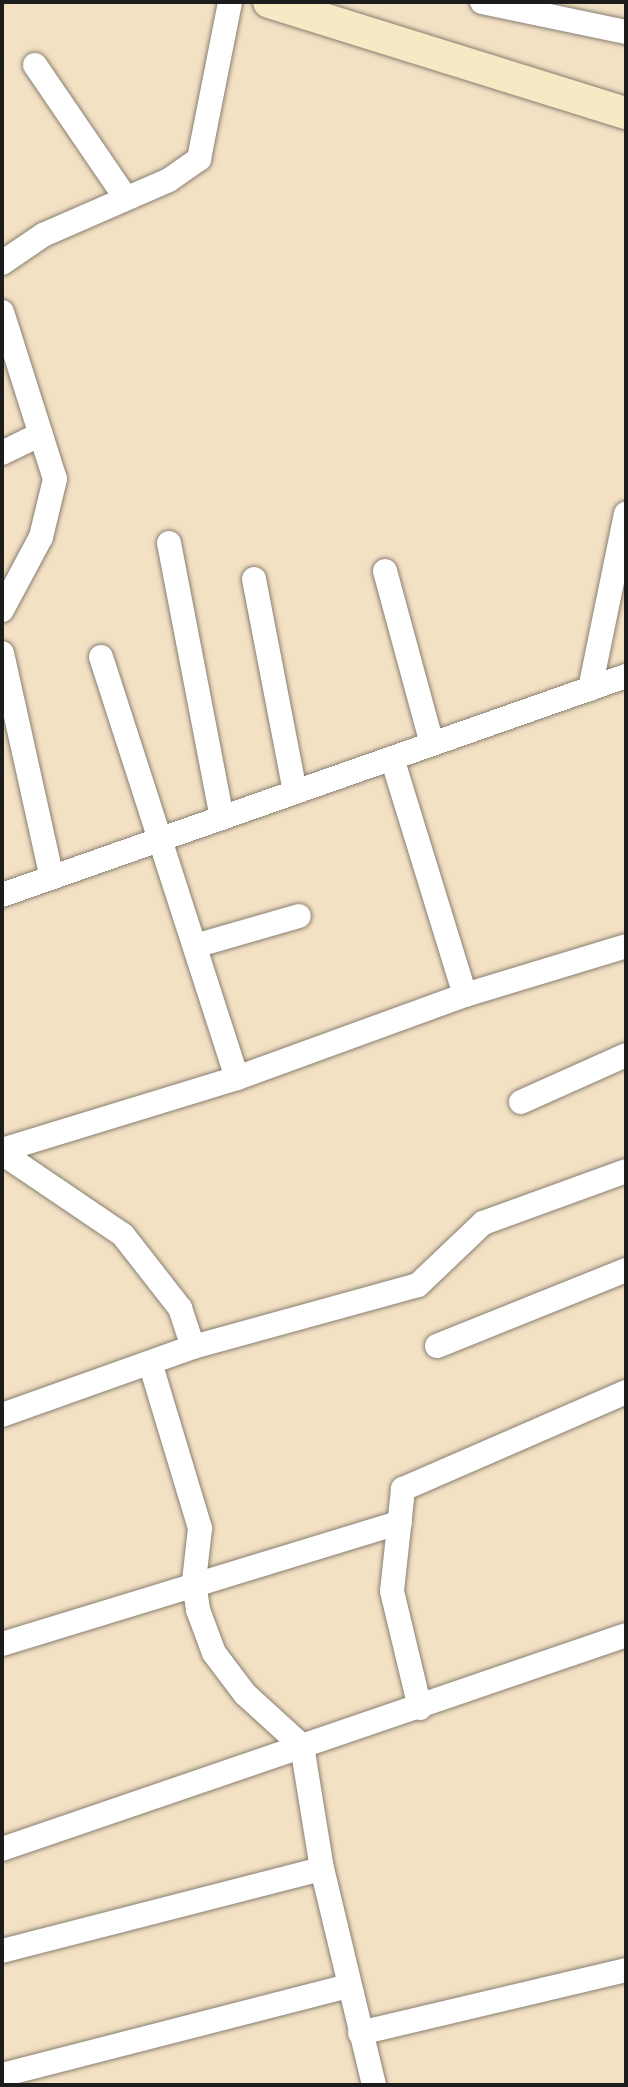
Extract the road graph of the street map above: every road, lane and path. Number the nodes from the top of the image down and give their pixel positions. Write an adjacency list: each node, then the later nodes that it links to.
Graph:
1 (230, 2): 7 (street)
2 (482, 2): 4 (street)
3 (284, 4): 6 (street)
4 (626, 32)
5 (35, 65): 7 (street)
6 (626, 113)
7 (125, 197): 8 (street)
8 (2, 263)
9 (2, 312): 10 (street)
10 (41, 434): 11 (street); 16 (street)
11 (2, 453)
12 (626, 514): 20 (street)
13 (169, 543): 24 (street)
14 (385, 571): 21 (street)
15 (254, 579): 23 (street)
16 (2, 610)
17 (2, 656): 26 (street)
18 (101, 657): 25 (street)
19 (626, 676): 20 (street)
20 (590, 689): 21 (street)
21 (432, 744): 22 (street)
22 (392, 758): 23 (street); 31 (street)
23 (295, 792): 24 (street)
24 (222, 818): 25 (street)
25 (161, 839): 26 (street); 29 (street)
26 (52, 878): 27 (street)
27 (2, 895)
28 (299, 916): 29 (street)
29 (195, 946): 33 (street)
30 (626, 946): 31 (street)
31 (465, 995): 33 (street)
32 (626, 1055): 34 (street)
33 (237, 1078): 35 (street)
34 (521, 1102)
35 (2, 1151): 39 (street)
36 (626, 1171): 39 (street)
37 (626, 1270): 38 (street)
38 (437, 1346)
39 (193, 1347): 40 (street)
40 (151, 1366): 42 (street); 44 (street)
41 (626, 1392): 43 (street)
42 (2, 1415)
43 (400, 1522): 44 (street); 47 (street)
44 (194, 1581): 46 (street); 48 (street)
45 (626, 1635): 47 (street)
46 (2, 1644)
47 (420, 1708): 48 (street)
48 (302, 1746): 49 (street); 50 (street)
49 (2, 1849)
50 (322, 1869): 51 (street); 53 (street)
51 (2, 1951)
52 (626, 1970): 54 (street)
53 (349, 1986): 54 (street); 55 (street)
54 (360, 2033): 56 (street)
55 (2, 2075)
56 (374, 2085)

